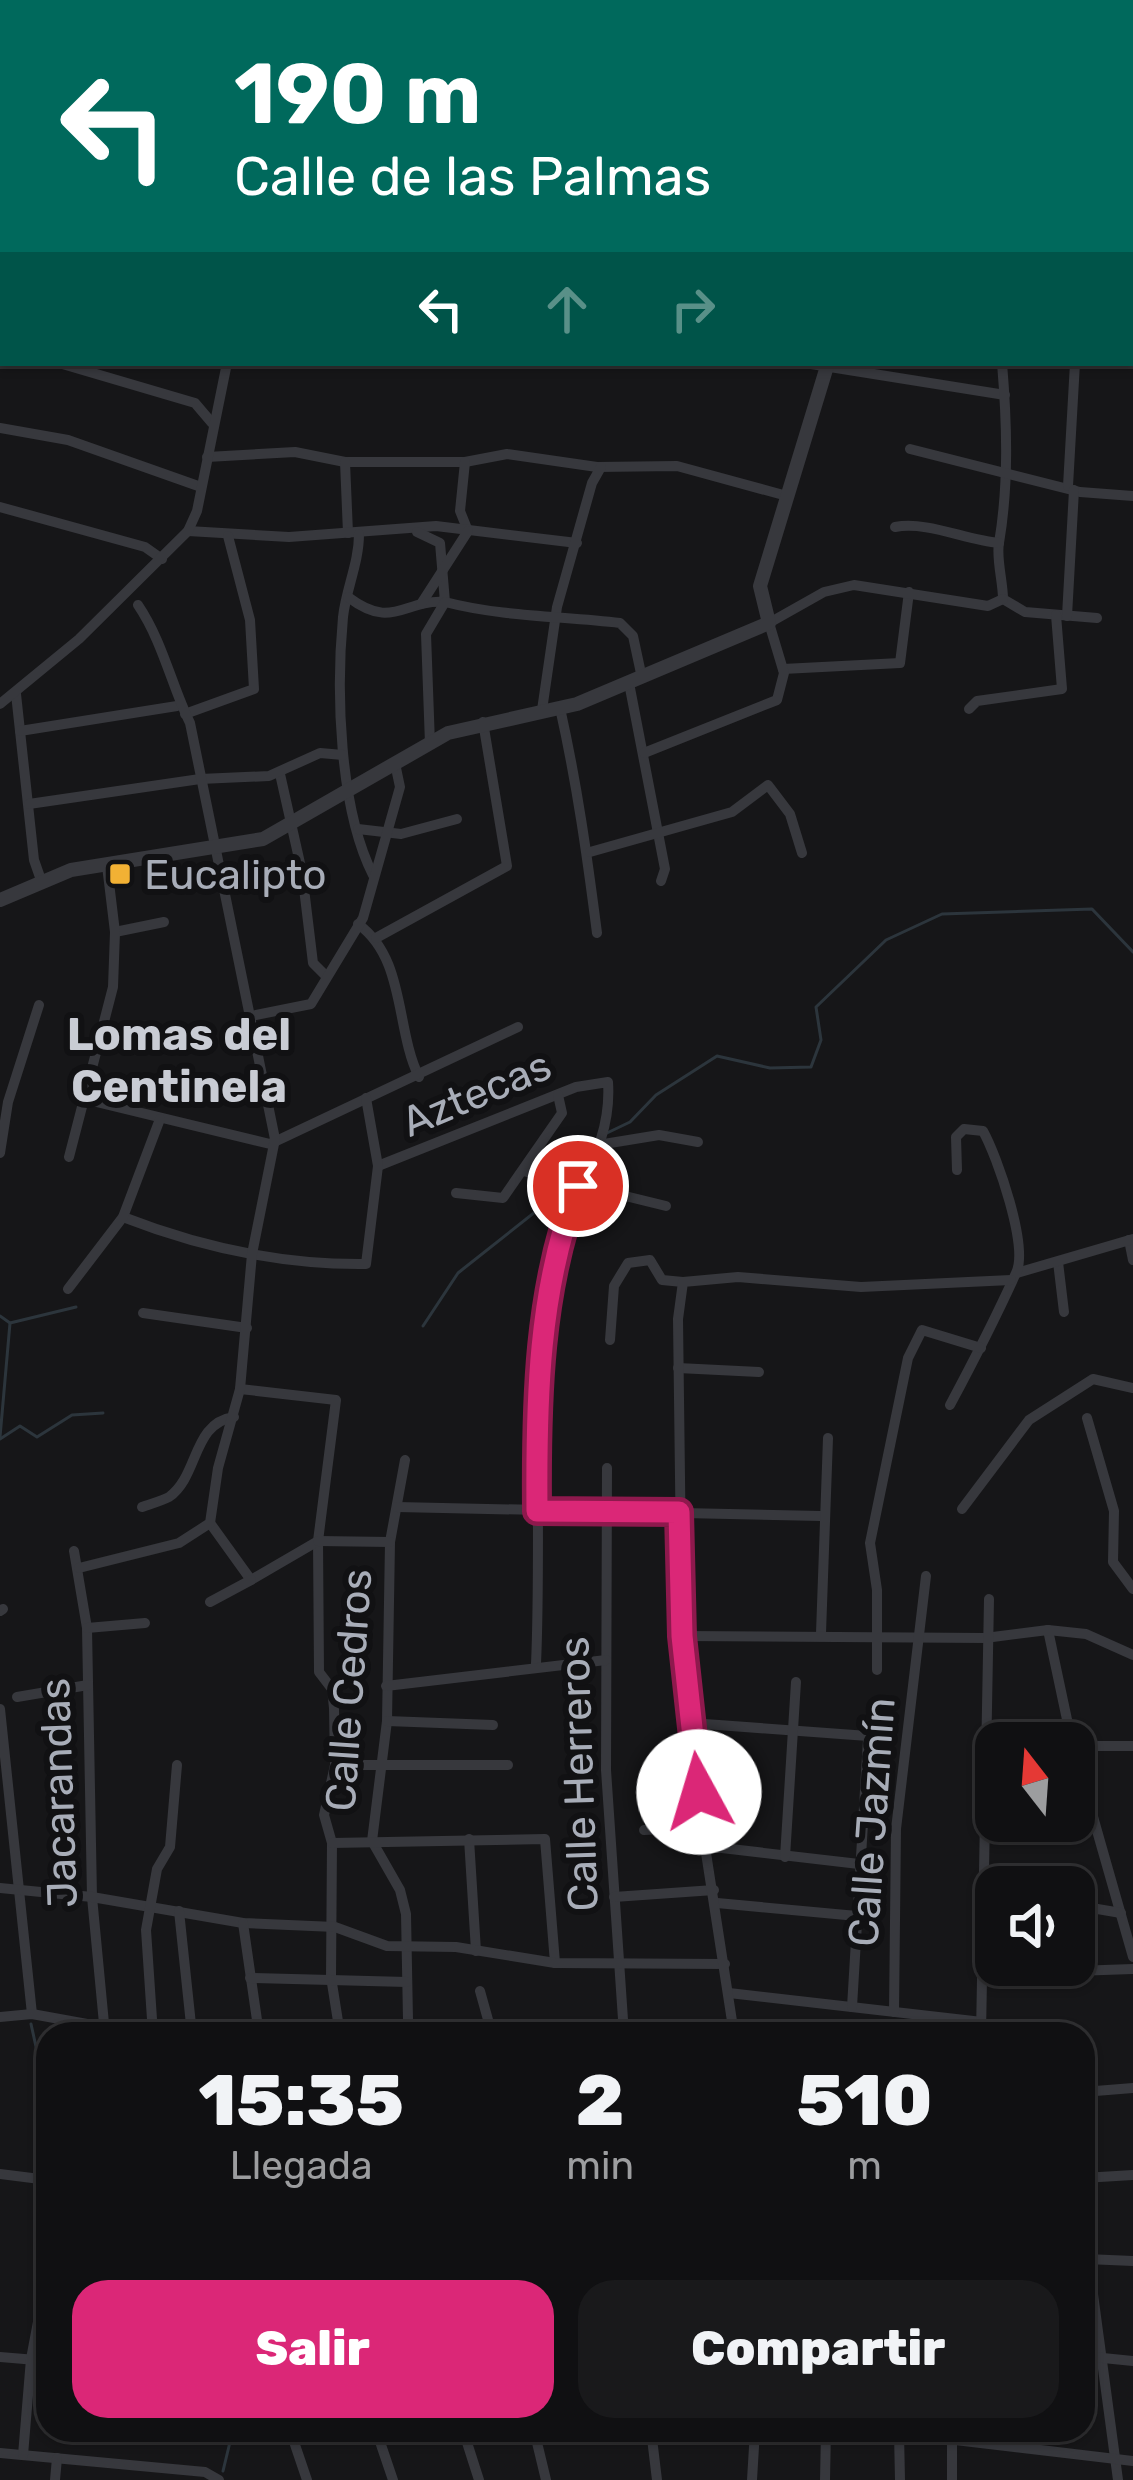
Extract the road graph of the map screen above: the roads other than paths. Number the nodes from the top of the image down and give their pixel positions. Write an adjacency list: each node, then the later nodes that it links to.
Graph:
1 (69, 366): 8 (street)
2 (226, 366): 8 (street)
3 (828, 366): 18 (street)
4 (834, 366): 7 (street)
5 (1002, 366): 7 (street)
6 (1075, 366): 17 (street)
7 (1005, 394): 15 (street)
8 (212, 423): 11 (street)
9 (0, 428): 16 (street)
10 (910, 449): 15 (street)
11 (207, 457): 12 (street); 16 (street)
12 (345, 462): 13 (street); 27 (street)
13 (465, 462): 14 (street); 21 (street)
14 (602, 467): 18 (street); 29 (street)
15 (1006, 474): 17 (street); 30 (street)
16 (201, 488): 25 (street)
17 (1071, 488): 19 (street); 39 (street)
18 (787, 496): 42 (street)
19 (1133, 496)
20 (0, 507): 31 (street)
21 (460, 511): 22 (street); 24 (street)
22 (444, 527): 24 (street); 26 (street)
23 (895, 527): 30 (street)
24 (468, 530): 29 (street); 32 (street)
25 (188, 531): 28 (street); 31 (street)
26 (413, 532): 27 (street); 32 (street)
27 (354, 533): 28 (street); 34 (street)
28 (228, 536): 50 (street)
29 (578, 543): 41 (street)
30 (999, 543): 35 (street)
31 (162, 559): 46 (street)
32 (446, 564): 36 (street); 38 (street)
33 (908, 592): 35 (street); 42 (street); 44 (street)
34 (348, 597): 38 (street); 56 (street)
35 (1003, 599): 39 (street)
36 (445, 602): 38 (street); 41 (street); 43 (street)
37 (138, 605): 50 (street)
38 (416, 609): 43 (street)
39 (1062, 615): 40 (street); 49 (street)
40 (1097, 618)
41 (556, 620): 45 (street); 51 (street)
42 (770, 623): 44 (street); 45 (street)
43 (428, 627): 54 (street)
44 (784, 669): 55 (street)
45 (635, 680): 48 (street); 55 (street)
46 (16, 694): 47 (street); 53 (street)
47 (0, 704)
48 (560, 708): 51 (street); 68 (street)
49 (969, 709)
50 (182, 710): 53 (street); 59 (street)
51 (542, 710): 52 (street)
52 (483, 722): 54 (street); 79 (street)
53 (20, 731): 61 (street)
54 (430, 745): 57 (street)
55 (644, 754): 66 (street)
56 (344, 755): 58 (street); 60 (street)
57 (395, 768): 60 (street); 65 (street)
58 (280, 774): 59 (street); 63 (street)
59 (200, 779): 61 (street); 67 (street)
60 (351, 792): 63 (street); 64 (street)
61 (29, 805): 72 (street)
62 (457, 819): 65 (street)
63 (290, 826): 67 (street); 80 (street)
64 (358, 829): 65 (street); 71 (street)
65 (385, 831): 71 (street)
66 (658, 833): 68 (street); 69 (street); 73 (street)
67 (215, 849): 70 (street); 82 (street)
68 (590, 852): 78 (street)
69 (802, 853)
70 (106, 866): 72 (street); 77 (street)
71 (373, 874): 76 (street)
72 (41, 880): 74 (street)
73 (661, 881)
74 (0, 900)
75 (164, 922): 77 (street)
76 (358, 924): 79 (street); 80 (street)
77 (115, 932): 88 (street)
78 (597, 933)
79 (376, 938): 84 (street)
80 (326, 976): 82 (street)
81 (39, 1005): 85 (street)
82 (251, 1016): 90 (street)
83 (518, 1027): 84 (street)
84 (419, 1077): 87 (street)
85 (6, 1088): 93 (street)
86 (558, 1095): 92 (street, Aztecas); 95 (street, Aztecas); 97 (street)
87 (366, 1098): 90 (street); 95 (street, Aztecas)
88 (84, 1099): 89 (street); 94 (street)
89 (160, 1119): 90 (street); 101 (street)
90 (275, 1142): 103 (street)
91 (698, 1142): 92 (street)
92 (604, 1144): 98 (street)
93 (0, 1154)
94 (68, 1157)
95 (378, 1166): 103 (street)
96 (957, 1170): 106 (street)
97 (523, 1171): 98 (street); 99 (street)
98 (578, 1186): 100 (street); 129 (street)
99 (456, 1193)
100 (666, 1206)
101 (123, 1217): 103 (street); 108 (street)
102 (1131, 1240): 104 (street); 105 (street)
103 (252, 1254): 111 (street)
104 (1133, 1259)
105 (1058, 1262): 106 (street); 109 (street)
106 (1014, 1276): 107 (street); 113 (street)
107 (683, 1282): 112 (street); 114 (street)
108 (68, 1289)
109 (1064, 1312)
110 (143, 1313): 111 (street)
111 (247, 1328): 117 (street)
112 (610, 1340)
113 (981, 1348): 118 (street); 148 (street)
114 (678, 1368): 115 (street); 131 (street)
115 (759, 1372)
116 (1133, 1388): 128 (street)
117 (240, 1389): 119 (street); 134 (street)
118 (950, 1405)
119 (234, 1417): 122 (street); 124 (street)
120 (1087, 1418): 140 (street)
121 (828, 1438): 132 (street)
122 (196, 1453): 124 (street); 127 (street)
123 (405, 1460): 126 (street, Calle Cedros)
124 (218, 1468): 133 (street)
125 (607, 1468): 130 (street, Calle Herreros)
126 (397, 1507): 129 (street); 135 (street, Calle Cedros)
127 (142, 1508)
128 (962, 1509)
129 (537, 1511): 130 (street); 153 (street)
130 (604, 1512): 131 (street); 152 (street, Calle Herreros)
131 (679, 1512): 132 (street); 147 (street)
132 (821, 1516): 146 (street)
133 (210, 1523): 137 (street); 139 (street)
134 (318, 1541): 135 (street); 139 (street); 169 (street)
135 (390, 1542): 157 (street, Calle Cedros)
136 (74, 1551): 137 (street, Jacarandas)
137 (79, 1568): 144 (street, Jacarandas)
138 (926, 1576): 149 (street, Calle Jazmín)
139 (251, 1580): 142 (street)
140 (1133, 1588)
141 (988, 1599): 150 (street)
142 (210, 1602)
143 (145, 1624): 144 (street)
144 (87, 1628): 156 (street, Jacarandas)
145 (1048, 1630): 150 (street); 151 (street); 162 (street)
146 (821, 1634): 147 (street); 148 (street)
147 (682, 1636): 163 (street)
148 (877, 1636): 149 (street); 154 (street)
149 (917, 1636): 150 (street); 209 (street, Calle Jazmín)
150 (985, 1638): 161 (street)
151 (1133, 1655)
152 (606, 1660): 153 (street); 185 (street, Calle Herreros)
153 (536, 1664): 157 (street)
154 (877, 1670)
155 (796, 1682): 165 (street)
156 (88, 1685): 158 (street); 184 (street, Jacarandas)
157 (386, 1686): 160 (street, Calle Cedros)
158 (17, 1697)
159 (0, 1708): 172 (street)
160 (387, 1721): 164 (street); 171 (street, Calle Cedros)
161 (987, 1722)
162 (1068, 1722)
163 (691, 1723): 165 (street); 174 (street)
164 (493, 1725)
165 (792, 1730): 180 (street); 181 (street)
166 (1095, 1746): 167 (street)
167 (1133, 1747)
168 (177, 1765): 187 (street)
169 (335, 1765): 171 (street); 178 (street)
170 (508, 1765): 171 (street)
171 (383, 1766): 177 (street, Calle Cedros)
172 (3, 1769): 183 (street)
173 (1095, 1824): 190 (street)
174 (702, 1827): 175 (street); 179 (street)
175 (644, 1830)
176 (469, 1839): 177 (street); 195 (street); 197 (street)
177 (371, 1841): 178 (street); 194 (street)
178 (332, 1843): 193 (street)
179 (705, 1846): 180 (street); 186 (street)
180 (785, 1857): 181 (street)
181 (860, 1864): 191 (street)
182 (0, 1888): 183 (street)
183 (20, 1890): 184 (street); 210 (street)
184 (92, 1897): 187 (street); 214 (street, Jacarandas)
185 (614, 1897): 186 (street); 199 (street, Calle Herreros)
186 (715, 1897): 191 (street); 198 (street)
187 (148, 1906): 189 (street); 215 (street)
188 (1095, 1909): 190 (street)
189 (179, 1911): 192 (street); 216 (street)
190 (1120, 1913): 196 (street)
191 (857, 1916): 208 (street)
192 (243, 1923): 193 (street); 203 (street)
193 (335, 1927): 194 (street); 202 (street)
194 (408, 1946): 195 (street); 204 (street)
195 (476, 1951): 197 (street)
196 (1133, 1957)
197 (555, 1963): 199 (street)
198 (725, 1964): 199 (street); 207 (street)
199 (619, 1966): 220 (street, Calle Herreros)
200 (1133, 1969): 201 (street)
201 (1095, 1970)
202 (331, 1977): 203 (street); 204 (street); 218 (street)
203 (250, 1978): 217 (street)
204 (407, 1982): 212 (street)
205 (982, 1986): 223 (street)
206 (480, 1991): 219 (street)
207 (729, 1993): 208 (street); 221 (street)
208 (852, 2007): 209 (street)
209 (894, 2012): 222 (street)
210 (32, 2014): 211 (street); 213 (street)
211 (0, 2017)
212 (408, 2020)
213 (71, 2022)
214 (104, 2022)
215 (153, 2022)
216 (192, 2022)
217 (257, 2022)
218 (338, 2022)
219 (489, 2022)
220 (623, 2022)
221 (733, 2022)
222 (948, 2022)
223 (981, 2022)
224 (1133, 2088): 225 (street)
225 (1095, 2091)
226 (0, 2174): 229 (street)
227 (1133, 2175): 228 (street)
228 (1095, 2177)
229 (36, 2178)
230 (1095, 2259): 231 (street)
231 (1133, 2261)
232 (1095, 2329): 236 (street)
233 (36, 2338): 237 (street)
234 (0, 2357): 237 (street)
235 (1095, 2357): 236 (street)
236 (1099, 2357): 239 (street); 253 (street)
237 (31, 2360): 238 (street); 251 (street)
238 (36, 2360)
239 (1133, 2361)
240 (294, 2442): 258 (street)
241 (380, 2442): 259 (street)
242 (467, 2442): 260 (street)
243 (536, 2442): 261 (street)
244 (652, 2442): 262 (street)
245 (754, 2442): 263 (street)
246 (826, 2442): 264 (street)
247 (899, 2442): 265 (street)
248 (952, 2442): 266 (street)
249 (1005, 2442): 253 (street)
250 (0, 2453): 251 (street)
251 (23, 2455): 252 (street)
252 (57, 2458): 255 (street); 256 (street)
253 (1111, 2458): 254 (street); 267 (street)
254 (1133, 2461)
255 (204, 2476): 257 (street)
256 (55, 2480)
257 (219, 2480)
258 (307, 2480)
259 (393, 2480)
260 (479, 2480)
261 (546, 2480)
262 (657, 2480)
263 (752, 2480)
264 (825, 2480)
265 (900, 2480)
266 (952, 2480)
267 (1118, 2480)

